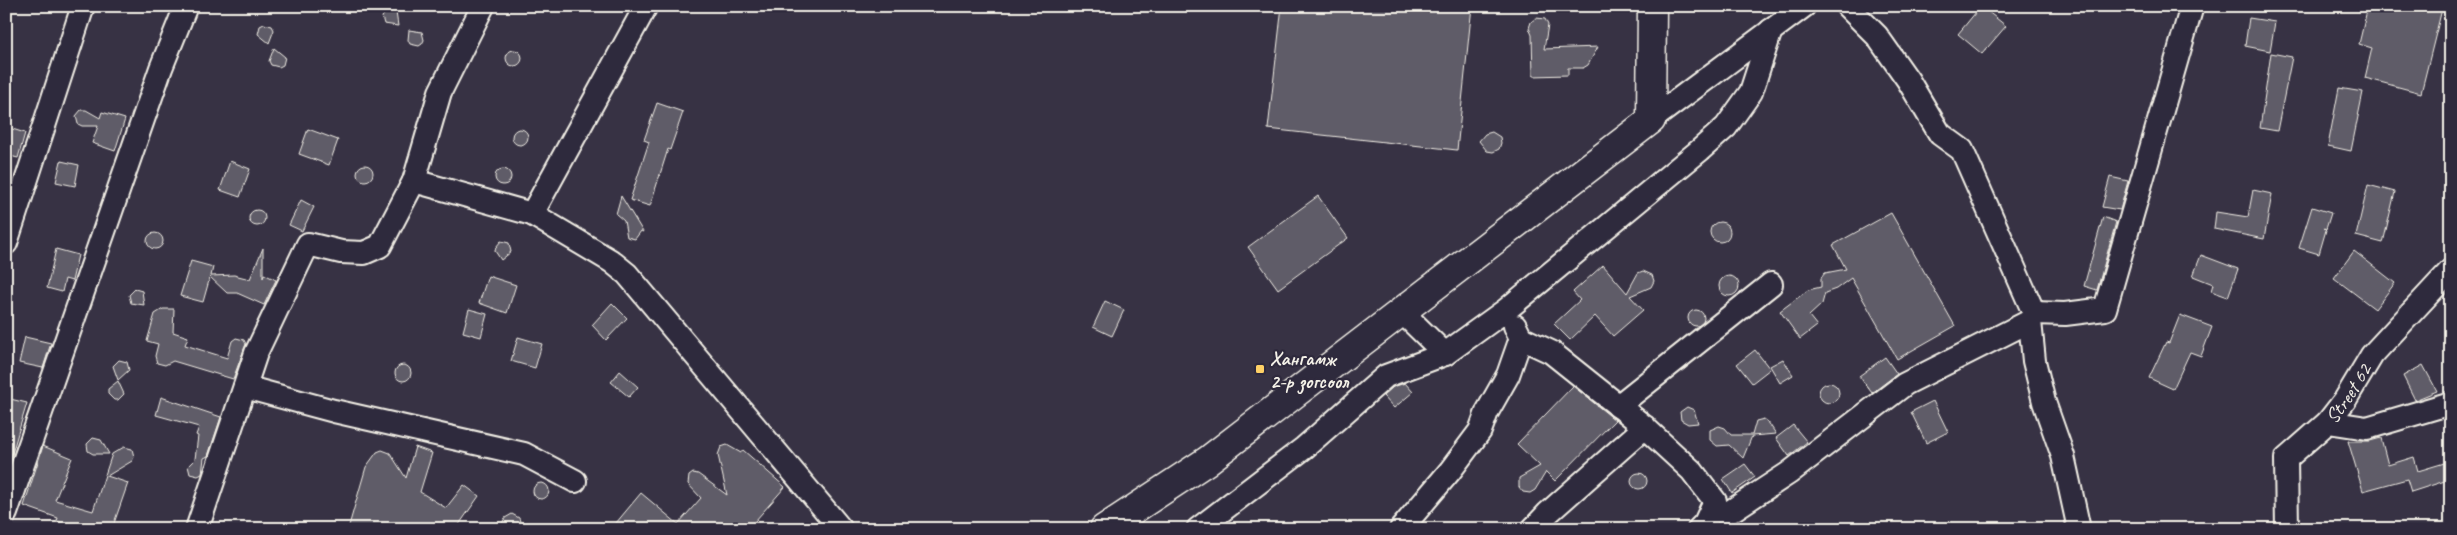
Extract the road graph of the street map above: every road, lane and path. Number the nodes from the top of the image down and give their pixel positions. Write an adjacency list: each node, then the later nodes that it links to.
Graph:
1 (83, 6): 13 (street)
2 (186, 6): 28 (street)
3 (483, 6): 11 (street)
4 (646, 6): 12 (street)
5 (1652, 6): 10 (main road)
6 (1804, 6): 9 (street)
7 (1847, 6): 18 (street)
8 (2192, 6): 18 (street)
9 (1771, 30): 10 (street); 16 (street)
10 (1651, 120): 17 (main road)
11 (414, 181): 12 (street); 21 (street)
12 (532, 214): 30 (street)
13 (6, 243)
14 (2451, 270): 24 (street, Street 62)
15 (1771, 284): 23 (street)
16 (1506, 310): 19 (street); 20 (street)
17 (1401, 311): 20 (street); 31 (main road)
18 (2032, 317): 27 (street); 36 (street)
19 (1521, 338): 23 (street); 33 (street)
20 (1445, 354): 32 (street)
21 (245, 387): 26 (street); 29 (street)
22 (2451, 403): 24 (street)
23 (1618, 406): 25 (street)
24 (2328, 422): 37 (street, Street 62)
25 (1645, 427): 27 (street); 34 (street)
26 (575, 481)
27 (1711, 510): 35 (street)
28 (6, 513)
29 (197, 529)
30 (841, 529)
31 (1104, 529)
32 (1198, 529)
33 (1401, 529)
34 (1533, 529)
35 (1698, 529)
36 (2079, 529)
37 (2287, 529)

